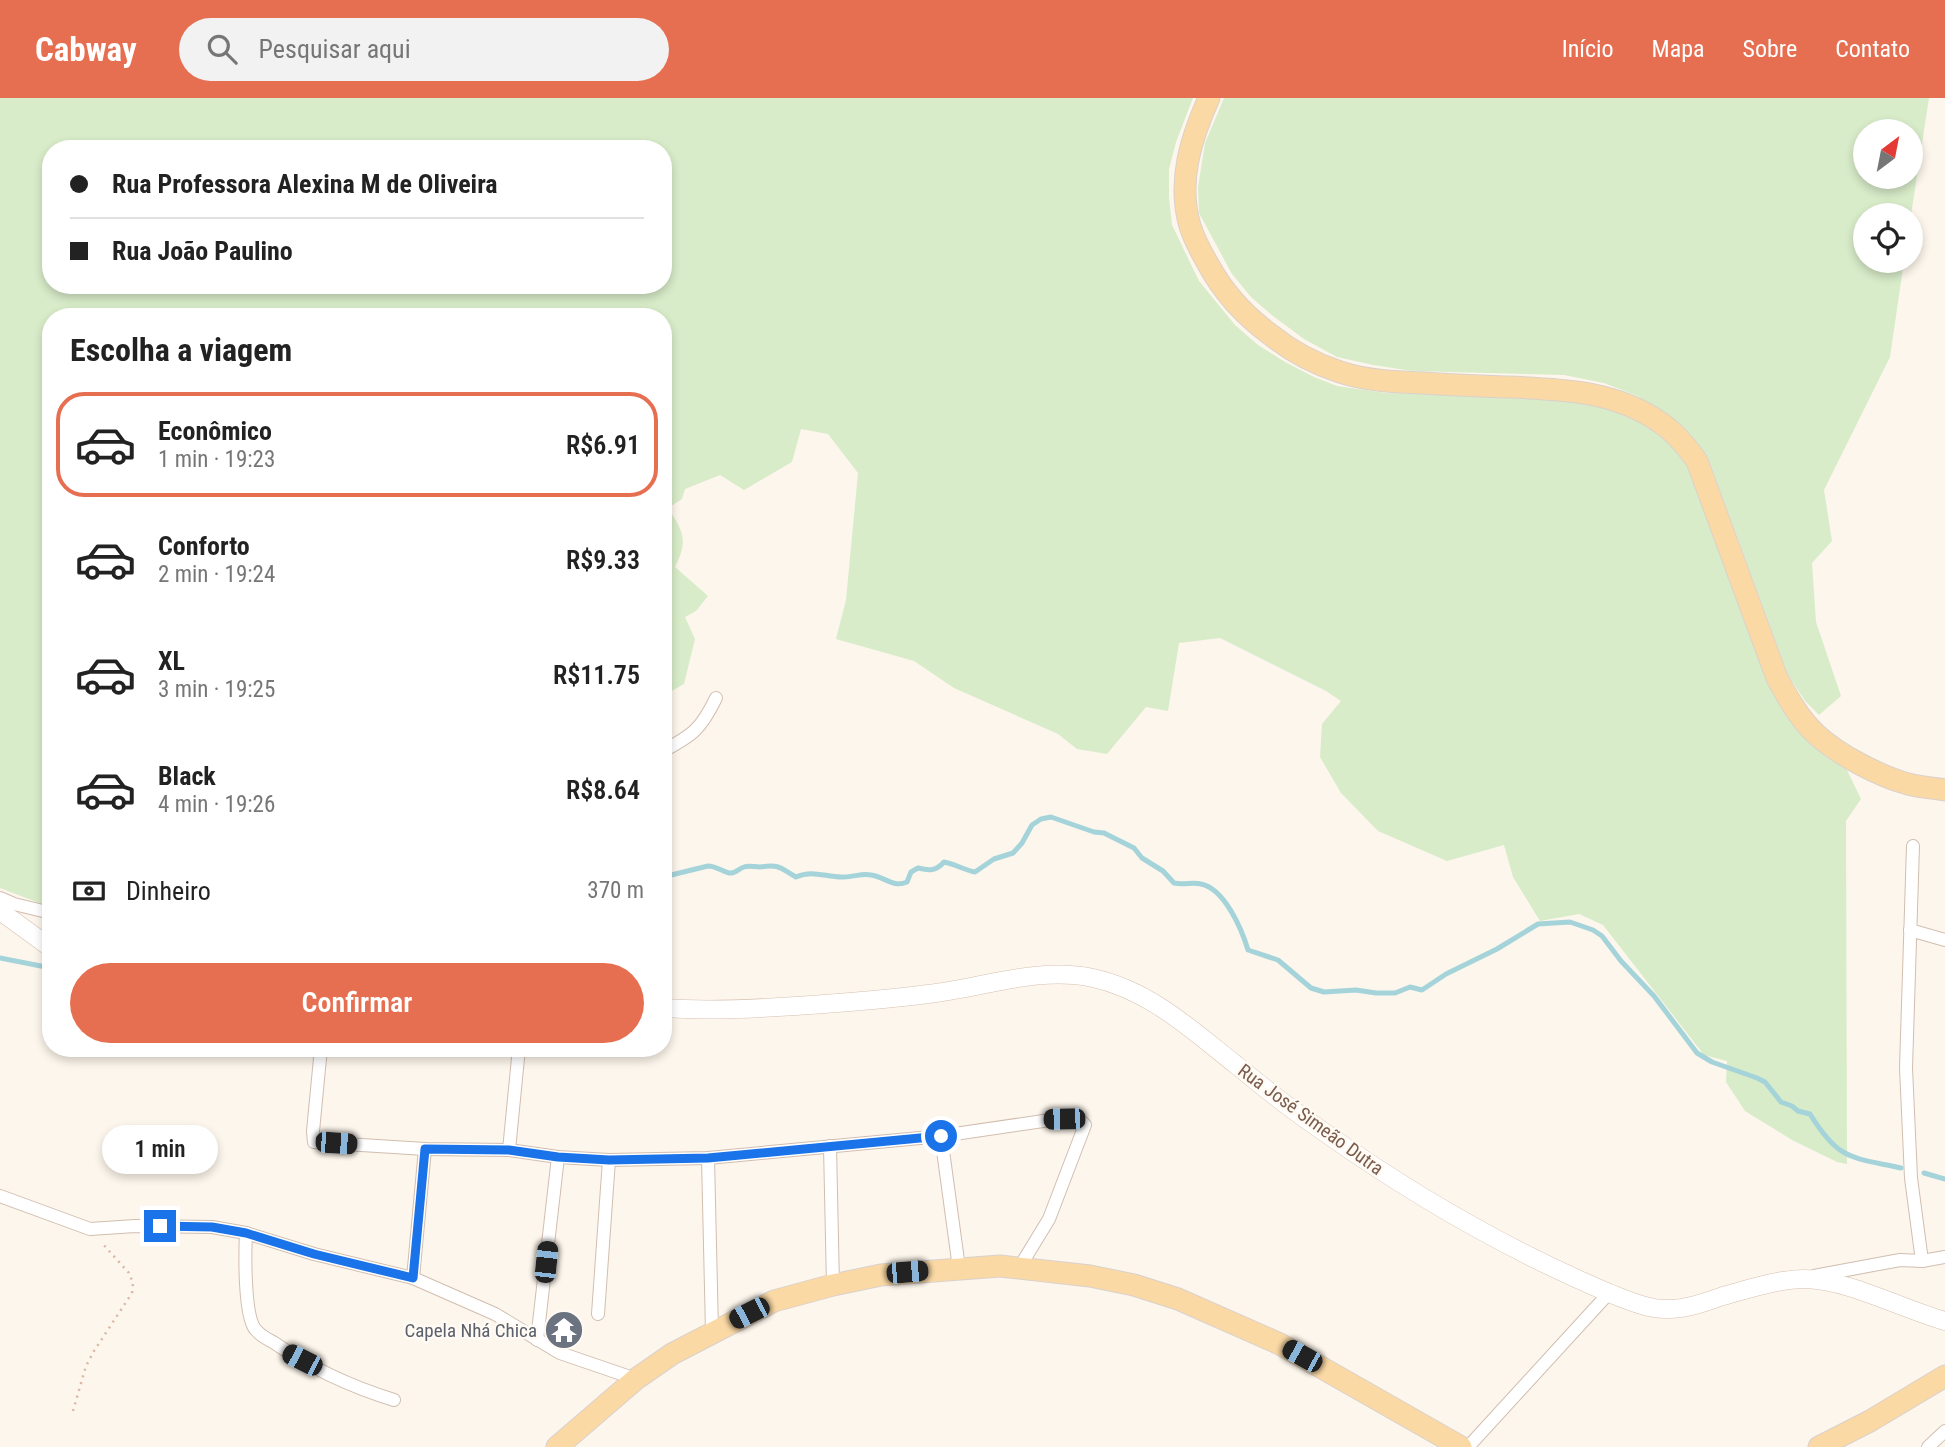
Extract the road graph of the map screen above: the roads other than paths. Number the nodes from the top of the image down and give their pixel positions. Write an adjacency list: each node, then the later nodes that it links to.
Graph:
1 (1209, 98): 4 (main road)
2 (716, 698): 3 (street)
3 (672, 745)
4 (1945, 790)
5 (1913, 846): 9 (street)
6 (0, 898): 7 (street)
7 (42, 910)
8 (0, 911): 11 (main road)
9 (1910, 930): 10 (street); 25 (street)
10 (1945, 940)
11 (42, 941)
12 (672, 1008): 31 (main road, Rua José Simeão Dutra)
13 (320, 1057): 17 (street)
14 (518, 1057): 18 (street)
15 (941, 1136): 16 (street); 26 (street); 27 (street)
16 (830, 1146): 20 (street); 30 (street)
17 (425, 1149): 18 (street); 28 (street)
18 (509, 1150): 19 (street)
19 (558, 1157): 21 (street); 35 (street)
20 (708, 1158): 21 (street); 34 (street)
21 (609, 1160): 32 (street)
22 (0, 1196): 23 (street)
23 (246, 1233): 28 (street); 38 (street)
24 (1945, 1257): 25 (street)
25 (1922, 1261): 29 (street)
26 (959, 1268): 27 (main road); 30 (main road)
27 (1018, 1268): 40 (main road)
28 (413, 1278): 35 (street)
29 (1795, 1280): 31 (main road, Rua José Simeão Dutra); 33 (main road, Rua José Simeão Dutra)
30 (833, 1284): 34 (main road)
31 (1609, 1293): 40 (street)
32 (598, 1314)
33 (1945, 1321)
34 (712, 1332): 37 (main road)
35 (537, 1339): 37 (street)
36 (1945, 1376): 43 (main road)
37 (636, 1379): 42 (main road)
38 (394, 1400)
39 (1945, 1431): 41 (street)
40 (1457, 1445)
41 (1927, 1446)
42 (557, 1447)
43 (1819, 1447)

